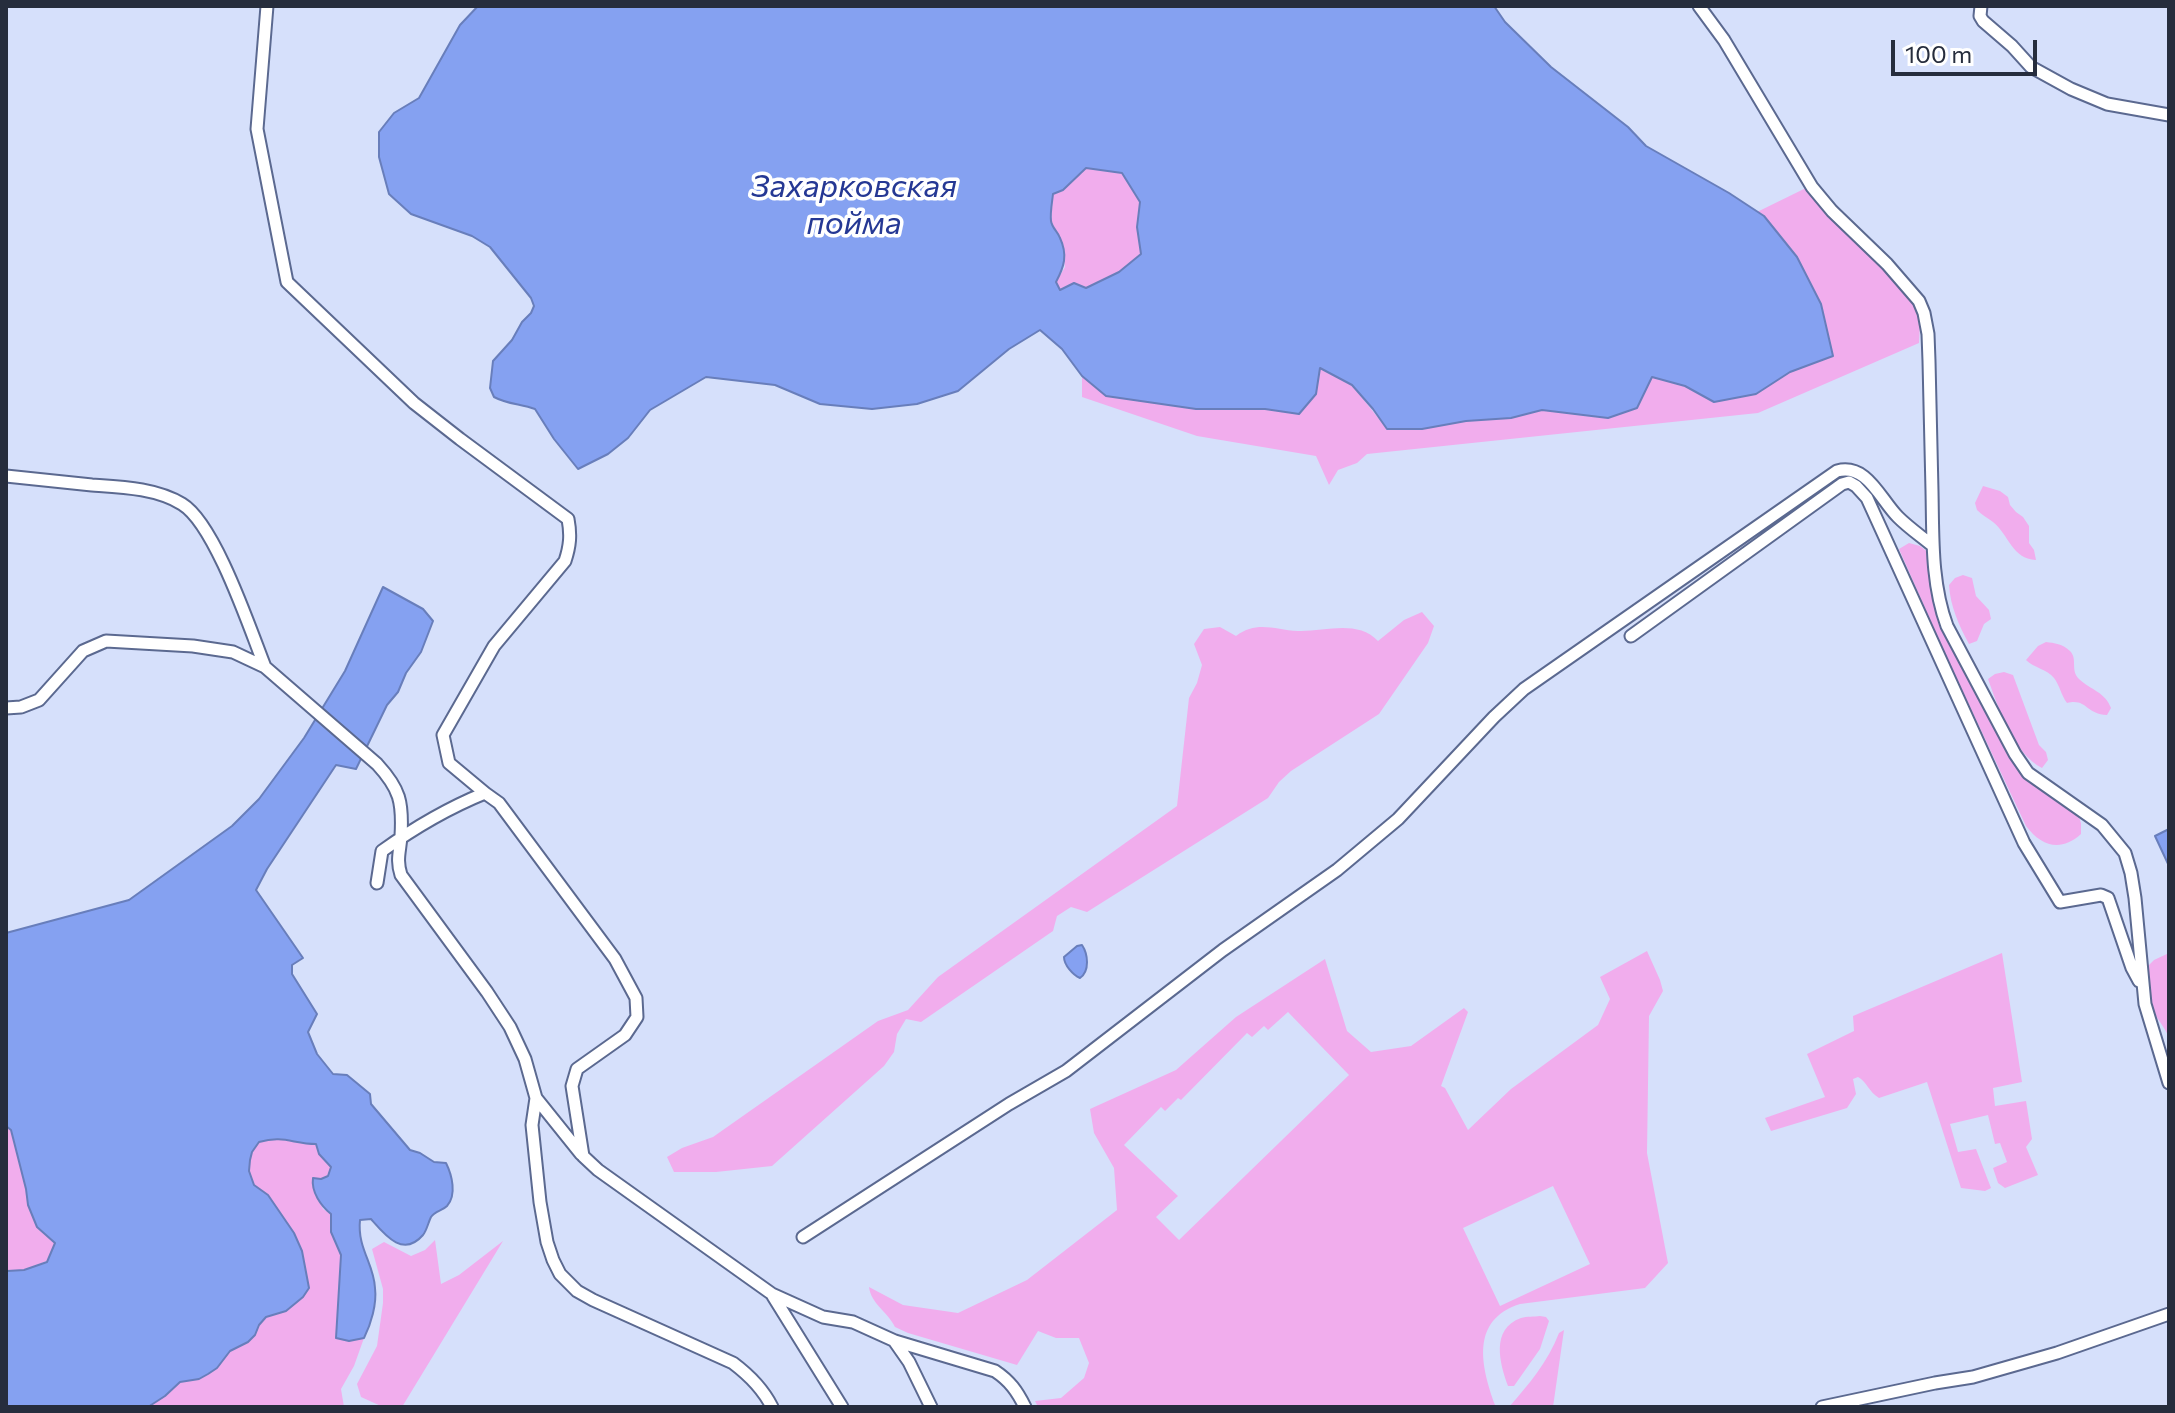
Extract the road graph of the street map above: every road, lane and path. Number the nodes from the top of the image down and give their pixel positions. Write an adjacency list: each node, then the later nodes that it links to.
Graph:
1 (267, 6): 12 (street)
2 (1699, 6): 8 (street)
3 (1981, 6): 4 (street)
4 (2169, 115)
5 (6, 476): 10 (street)
6 (1899, 518): 7 (street); 8 (street); 19 (street)
7 (1879, 526): 9 (street); 15 (street)
8 (1933, 546): 15 (street)
9 (1631, 636)
10 (265, 667): 11 (street); 13 (street)
11 (6, 708)
12 (485, 793): 13 (street); 18 (street)
13 (401, 837): 14 (street); 17 (street)
14 (377, 883)
15 (2142, 987): 16 (street)
16 (2169, 1083)
17 (536, 1098): 18 (street); 23 (street)
18 (583, 1156): 20 (street)
19 (803, 1237)
20 (772, 1294): 22 (street); 24 (street)
21 (2169, 1314): 27 (street)
22 (895, 1341): 25 (street); 26 (street)
23 (772, 1407)
24 (842, 1407)
25 (931, 1407)
26 (1025, 1407)
27 (1822, 1407)

